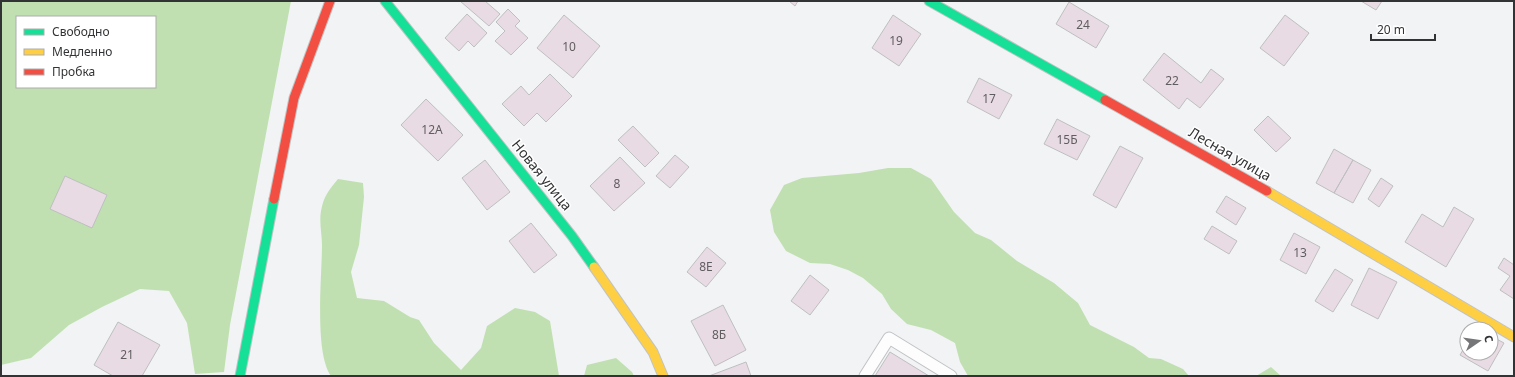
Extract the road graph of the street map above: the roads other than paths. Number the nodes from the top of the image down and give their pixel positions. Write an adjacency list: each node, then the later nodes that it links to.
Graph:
1 (330, 1): 5 (street)
2 (385, 1): 6 (street, Новая улица)
3 (929, 1): 4 (street, Лесная улица)
4 (1514, 337)
5 (240, 376)
6 (663, 376)
7 (866, 376): 8 (lane)
8 (951, 376)

